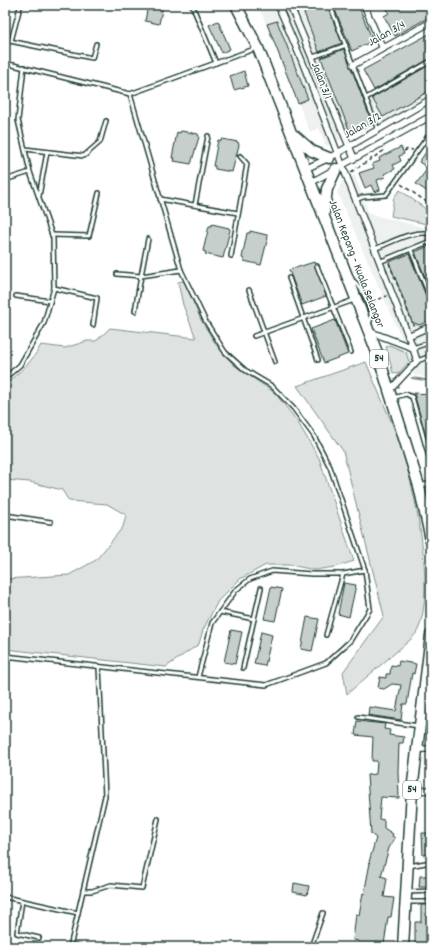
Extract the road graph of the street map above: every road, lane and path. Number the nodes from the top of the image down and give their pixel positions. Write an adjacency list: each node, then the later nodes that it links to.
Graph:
1 (192, 5): 18 (lane)
2 (236, 5): 13 (highway, Jalan Kepong - Kuala Selangor / 54)
3 (278, 5): 39 (street, Jalan 3/1)
4 (290, 5): 15 (street, Jalan 3/1)
5 (330, 5): 12 (lane)
6 (364, 5): 14 (street)
7 (20, 7): 10 (lane)
8 (431, 22): 14 (street, Jalan 3/4)
9 (5, 40): 10 (lane)
10 (11, 41): 11 (lane)
11 (96, 44)
12 (346, 44): 15 (lane); 19 (lane)
13 (258, 48): 18 (lane); 29 (highway, Jalan Kepong - Kuala Selangor / 54)
14 (383, 49): 19 (street, Jalan 3/4)
15 (313, 57): 34 (street, Jalan 3/1)
16 (431, 61): 22 (lane)
17 (5, 63): 20 (lane)
18 (216, 63): 21 (lane)
19 (354, 65): 22 (lane)
20 (24, 67): 21 (lane); 35 (lane)
21 (130, 94): 51 (lane)
22 (366, 98): 28 (lane)
23 (431, 99): 28 (street, Jalan 3/2)
24 (429, 116): 27 (lane); 41 (street, Jalan 3/2)
25 (106, 120): 38 (lane)
26 (372, 124): 31 (path)
27 (431, 127)
28 (378, 130): 34 (street, Jalan 3/2)
29 (291, 132): 39 (highway); 43 (highway, Jalan Kepong - Kuala Selangor / 54)
30 (431, 132): 36 (lane)
31 (349, 134)
32 (208, 136): 53 (lane)
33 (391, 146): 45 (path)
34 (349, 147): 39 (street, Jalan 3/2); 41 (street, Jalan 3/1)
35 (25, 149): 38 (lane); 44 (lane)
36 (416, 150): 37 (path); 47 (lane)
37 (404, 151)
38 (47, 152): 50 (lane)
39 (333, 155): 42 (street, Jalan 3/1); 43 (street, Jalan 3/2)
40 (240, 156): 55 (lane)
41 (354, 158): 42 (street, Jalan 3/2)
42 (340, 167): 45 (street, Jalan 3/1); 48 (street, Jalan 3/2); 56 (highway)
43 (304, 169): 48 (highway, Jalan Kepong - Kuala Selangor / 54)
44 (30, 172): 46 (lane); 50 (lane)
45 (347, 177): 52 (street, Jalan 3/1)
46 (5, 180)
47 (396, 180): 52 (lane); 54 (path)
48 (310, 183): 56 (highway, Jalan Kepong - Kuala Selangor / 54)
49 (99, 194): 58 (lane)
50 (39, 198): 58 (lane)
51 (160, 199): 53 (lane); 67 (lane)
52 (355, 200): 61 (street, Jalan 3/1)
53 (195, 205): 55 (lane)
54 (431, 205)
55 (238, 213): 63 (lane)
56 (325, 221): 71 (highway, Jalan Kepong - Kuala Selangor / 54)
57 (431, 234): 61 (lane)
58 (52, 235): 72 (lane)
59 (148, 239): 69 (lane)
60 (431, 241): 62 (lane)
61 (374, 249): 65 (street, Jalan 3/1)
62 (411, 250): 64 (lane); 77 (lane)
63 (231, 256)
64 (387, 259): 65 (lane); 87 (path)
65 (379, 262): 74 (street, Jalan 3/1)
66 (317, 266): 80 (lane)
67 (181, 270): 69 (lane); 105 (lane)
68 (117, 274): 69 (lane)
69 (141, 276): 81 (lane)
70 (289, 278): 82 (lane)
71 (348, 279): 76 (highway, Jalan Kepong - Kuala Selangor / 54); 79 (lane)
72 (54, 288): 78 (lane); 83 (lane)
73 (249, 290): 86 (lane)
74 (392, 294): 79 (path); 89 (street, Jalan 3/1)
75 (16, 296): 78 (lane)
76 (356, 299): 80 (lane); 85 (highway, Jalan Kepong - Kuala Selangor / 54)
77 (431, 300)
78 (50, 301): 97 (lane)
79 (367, 304): 85 (lane)
80 (334, 307): 82 (lane); 92 (lane)
81 (134, 311)
82 (303, 318): 86 (lane); 94 (lane)
83 (93, 325)
84 (431, 326): 87 (street)
85 (368, 331): 91 (street); 98 (highway, Jalan Kepong - Kuala Selangor / 54)
86 (264, 332): 88 (lane); 96 (lane)
87 (416, 332): 89 (street)
88 (254, 336)
89 (408, 336): 91 (street, Jalan 3/1)
90 (431, 342): 91 (lane)
91 (413, 348): 95 (street, Jalan 3/1)
92 (351, 352)
93 (431, 356): 95 (lane)
94 (318, 360)
95 (417, 361): 98 (street)
96 (275, 362)
97 (5, 378)
98 (391, 394): 99 (lane); 101 (highway, Jalan Kepong - Kuala Selangor / 54)
99 (431, 464)
100 (431, 481): 101 (lane)
101 (419, 486): 104 (highway, Jalan Kepong - Kuala Selangor / 54)
102 (5, 515): 103 (lane)
103 (51, 522)
104 (431, 540)
105 (365, 570): 106 (lane); 116 (lane)
106 (343, 574): 108 (lane); 110 (lane)
107 (261, 588): 109 (lane)
108 (220, 612): 109 (lane); 116 (lane)
109 (254, 619): 115 (lane)
110 (326, 635)
111 (431, 635): 113 (highway, 54)
112 (5, 656): 114 (lane)
113 (429, 659): 117 (highway, 54)
114 (99, 667): 116 (lane); 128 (lane)
115 (243, 668)
116 (198, 677)
117 (427, 691): 120 (highway, 54)
118 (431, 716): 120 (lane)
119 (358, 717): 120 (lane)
120 (420, 721): 122 (highway, 54)
121 (431, 749): 122 (street)
122 (416, 750): 124 (highway, 54)
123 (431, 790): 124 (street)
124 (412, 791): 127 (highway, 54)
125 (158, 819): 128 (lane)
126 (431, 862): 127 (lane)
127 (407, 866): 130 (highway, 54)
128 (83, 891): 135 (lane)
129 (431, 891): 130 (lane)
130 (406, 892): 133 (highway, 54)
131 (5, 897): 132 (lane)
132 (22, 901): 135 (lane); 137 (lane)
133 (405, 902): 134 (lane); 140 (highway, 54)
134 (431, 902)
135 (78, 912): 138 (lane)
136 (323, 913): 139 (lane)
137 (40, 938)
138 (70, 947)
139 (311, 947)
140 (403, 947)

